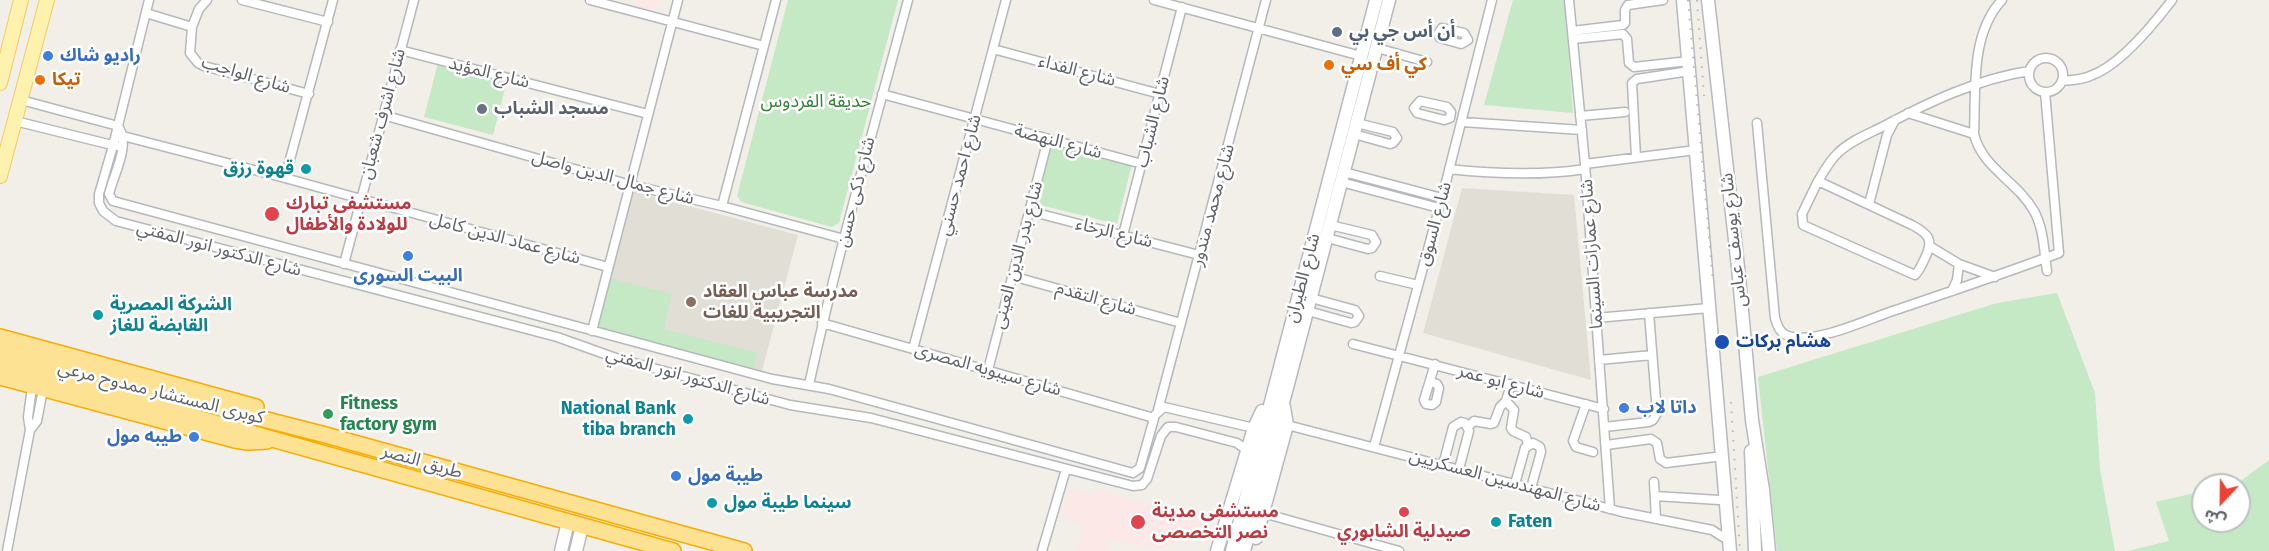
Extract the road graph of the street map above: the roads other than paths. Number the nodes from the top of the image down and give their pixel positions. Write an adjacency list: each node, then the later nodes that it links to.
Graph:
1 (21, 0): 42 (main road)
2 (47, 0): 48 (main road)
3 (149, 0): 25 (street)
4 (207, 0): 28 (street)
5 (242, 0): 27 (street)
6 (333, 0): 27 (street)
7 (414, 0): 36 (street, شارع اشرف شعبان)
8 (593, 0): 26 (street)
9 (678, 0): 26 (street)
10 (776, 0): 33 (street)
11 (908, 0): 46 (street, شارع ذكى حسن)
12 (1006, 0): 35 (street, شارع احمد حسني)
13 (1154, 0): 24 (street)
14 (1266, 0): 29 (street, شارع محمد مندور)
15 (1376, 0): 37 (main road, شارع الطيران)
16 (1389, 0): 34 (main road, شارع الطيران)
17 (1492, 0): 32 (street, شارع السوق)
18 (1569, 0): 30 (street, شارع عمارات السينما)
19 (1663, 0): 30 (street)
20 (1683, 0): 39 (main road, شارع يوسف عباس)
21 (1708, 0): 131 (main road, شارع يوسف عباس)
22 (2002, 0): 43 (street)
23 (2172, 0): 41 (street)
24 (1182, 8): 29 (street); 47 (street, شارع الشباب)
25 (146, 13): 28 (street); 61 (street)
26 (672, 21): 33 (street); 51 (street)
27 (328, 22): 45 (street)
28 (192, 27): 45 (street, شارع الواجب)
29 (1259, 29): 37 (street); 89 (street, شارع محمد مندور)
30 (1572, 35): 39 (street); 54 (street, شارع عمارات السينما)
31 (1468, 40): 32 (street)
32 (1482, 43): 56 (street, شارع السوق)
33 (764, 45): 78 (street)
34 (1377, 48): 38 (street); 71 (main road, شارع الطيران)
35 (993, 49): 47 (street, شارع الفداء); 55 (street, شارع احمد حسني)
36 (400, 50): 51 (street, شارع المؤيد); 52 (street, شارع اشرف شعبان)
37 (1360, 56): 125 (main road, شارع الطيران)
38 (1427, 62)
39 (1689, 66): 65 (main road, شارع يوسف عباس); 66 (street)
40 (2029, 71): 41 (street); 43 (street); 44 (street)
41 (2062, 81): 44 (street)
42 (0, 83)
43 (1976, 83): 50 (street); 62 (street)
44 (2045, 92): 91 (street)
45 (309, 94): 72 (street)
46 (882, 94): 55 (street, شارع النهضة); 85 (street, شارع ذكى حسن)
47 (1160, 94): 67 (street, شارع الشباب)
48 (21, 100): 58 (main road); 61 (street, شارع عماد الدين كامل)
49 (1625, 112): 54 (street)
50 (1908, 113): 57 (street); 62 (street)
51 (648, 114): 74 (street)
52 (383, 115): 74 (street, شارع جمال الدين واصل); 76 (street, شارع اشرف شعبان)
53 (1451, 115): 56 (street)
54 (1580, 116): 60 (street, شارع عمارات السينما)
55 (974, 119): 63 (street, شارع النهضة); 111 (street, شارع احمد حسني)
56 (1462, 120): 60 (street); 69 (street, شارع السوق)
57 (1895, 120): 73 (street); 77 (street)
58 (15, 121): 64 (street); 70 (main road)
59 (1757, 123): 100 (street)
60 (1582, 130): 68 (street, شارع عمارات السينما)
61 (119, 132): 64 (street); 72 (street, شارع عماد الدين كامل); 82 (street, شارع الدكتور انور المفتي)
62 (1974, 134): 91 (street)
63 (1048, 139): 67 (street, شارع النهضة); 80 (street, شارع بدر الدين العينى)
64 (113, 146): 88 (street, شارع الدكتور انور المفتي)
65 (1696, 150): 66 (street); 102 (main road, شارع يوسف عباس)
66 (1636, 157): 68 (street)
67 (1142, 164): 83 (street, شارع الشباب)
68 (1585, 166): 69 (street); 105 (street, شارع عمارات السينما)
69 (1449, 169): 75 (street, شارع السوق)
70 (0, 176)
71 (1343, 177): 75 (street); 79 (street); 81 (main road, شارع الطيران)
72 (285, 178): 76 (street, شارع عماد الدين كامل)
73 (1818, 181): 77 (street); 87 (street)
74 (631, 184): 78 (street, شارع جمال الدين واصل); 94 (street)
75 (1442, 198): 79 (street, شارع السوق)
76 (361, 199): 92 (street, شارع اشرف شعبان); 94 (street, شارع عماد الدين كامل)
77 (1869, 204): 87 (street)
78 (722, 206): 85 (street, شارع جمال الدين واصل)
79 (1439, 208): 99 (street, شارع السوق)
80 (1029, 211): 83 (street, شارع الرخاء); 96 (street, شارع بدر الدين العينى)
81 (1330, 225): 84 (main road, شارع الطيران); 84 (street)
82 (236, 235): 86 (street, شارع الدكتور انور المفتي); 88 (street)
83 (1123, 236): 89 (street, شارع الرخاء)
84 (1327, 238): 101 (main road, شارع الطيران)
85 (844, 239): 106 (street, شارع ذكى حسن)
86 (257, 240): 90 (street); 92 (street, شارع الدكتور انور المفتي)
87 (1931, 247): 93 (street)
88 (230, 252): 90 (street, شارع الدكتور انور المفتي)
89 (1199, 255): 107 (street, شارع محمد مندور)
90 (250, 257): 138 (street, شارع الدكتور انور المفتي)
91 (2045, 258): 95 (street); 98 (street)
92 (344, 264): 108 (street, شارع الدكتور انور المفتي)
93 (1959, 264): 98 (street); 100 (street)
94 (608, 267): 108 (street)
95 (2047, 271)
96 (1011, 276): 107 (street, شارع التقدم); 118 (street, شارع بدر الدين العينى)
97 (1380, 276): 99 (street)
98 (1995, 277): 100 (street)
99 (1418, 285): 113 (street, شارع السوق)
100 (1952, 291)
101 (1311, 298): 103 (main road, شارع الطيران); 103 (street)
102 (1709, 308): 104 (street); 127 (main road, شارع يوسف عباس)
103 (1308, 311): 125 (main road, شارع الطيران)
104 (1648, 313): 105 (street); 114 (street)
105 (1596, 318): 115 (street, شارع عمارات السينما)
106 (822, 323): 111 (street, شارع سيبويه المصرى); 122 (street, شارع ذكى حسن)
107 (1181, 323): 129 (street, شارع محمد مندور)
108 (592, 331): 122 (street, شارع الدكتور انور المفتي)
109 (0, 337): 139 (highway, طريق النصر)
110 (1353, 344): 113 (street, شارع ابو عمر)
111 (914, 349): 118 (street, شارع سيبويه المصرى)
112 (0, 352): 139 (highway, كوبرى المستشار ممدوح مرعي)
113 (1399, 354): 117 (street, شارع ابو عمر); 145 (street, شارع السوق)
114 (1652, 355): 115 (street); 136 (street)
115 (1599, 360): 128 (street, شارع عمارات السينما)
116 (0, 363): 141 (highway, كوبرى المستشار ممدوح مرعي)
117 (1435, 364): 120 (street); 121 (street, شارع ابو عمر)
118 (988, 370): 129 (street, شارع سيبويه المصرى)
119 (0, 377): 123 (highway, طريق النصر)
120 (1430, 382)
121 (1511, 384): 124 (street); 126 (street, شارع ابو عمر)
122 (809, 385): 130 (street, شارع الدكتور انور المفتي)
123 (38, 388): 141 (highway, طريق النصر); 161 (street)
124 (1506, 401): 135 (street); 142 (street)
125 (1277, 402): 133 (main road, شارع الطيران); 137 (main road, شارع الطيران); 168 (main road); 169 (main road)
126 (1586, 404): 128 (street, شارع ابو عمر); 146 (street)
127 (1719, 408): 147 (main road, شارع يوسف عباس); 173 (main road)
128 (1604, 409): 136 (street, شارع عمارات السينما)
129 (1156, 414): 132 (street, شارع الدكتور انور المفتي); 134 (street)
130 (928, 416): 132 (street, شارع الدكتور انور المفتي); 138 (street)
131 (1752, 420): 174 (main road); 175 (main road, شارع يوسف عباس)
132 (949, 422): 140 (street)
133 (1287, 424): 145 (street, شارع المهندسين العسكريين); 157 (main road, شارع الطيران)
134 (1241, 426): 137 (street); 144 (street)
135 (1468, 427): 148 (street); 150 (street)
136 (1604, 427): 143 (street, شارع عمارات السينما)
137 (1254, 429): 144 (main road, شارع الطيران)
138 (923, 432): 140 (street, شارع الدكتور انور المفتي)
139 (322, 434): 165 (highway, طريق النصر)
140 (944, 437): 149 (street, شارع الدكتور انور المفتي)
141 (276, 439): 159 (highway, طريق النصر)
142 (1528, 445): 152 (street); 153 (street)
143 (1606, 445): 147 (street); 156 (street, شارع عمارات السينما)
144 (1243, 447): 149 (street, شارع الدكتور انور المفتي); 167 (main road, شارع الطيران)
145 (1374, 447): 148 (street, شارع المهندسين العسكريين)
146 (1593, 452)
147 (1715, 457): 155 (main road, شارع يوسف عباس)
148 (1443, 465): 150 (street, شارع المهندسين العسكريين)
149 (1066, 469): 166 (street)
150 (1459, 469): 152 (street, شارع المهندسين العسكريين)
151 (1654, 482): 154 (street)
152 (1515, 484): 153 (street, شارع المهندسين العسكريين)
153 (1531, 488): 156 (street, شارع المهندسين العسكريين)
154 (1655, 496): 155 (street); 158 (street)
155 (1719, 500): 160 (main road, شارع يوسف عباس)
156 (1610, 508): 158 (street, شارع المهندسين العسكريين)
157 (1263, 513): 170 (main road, شارع الطيران); 171 (street)
158 (1656, 519): 160 (street, شارع المهندسين العسكريين)
159 (575, 524): 162 (main road); 163 (main road); 164 (highway, طريق النصر)
160 (1723, 537): 172 (main road, شارع يوسف عباس)
161 (7, 551)
162 (561, 551)
163 (576, 551)
164 (673, 551)
165 (744, 551)
166 (1042, 551)
167 (1217, 551)
168 (1232, 551)
169 (1244, 551)
170 (1252, 551)
171 (1399, 551)
172 (1724, 551)
173 (1730, 551)
174 (1755, 551)
175 (1769, 551)

